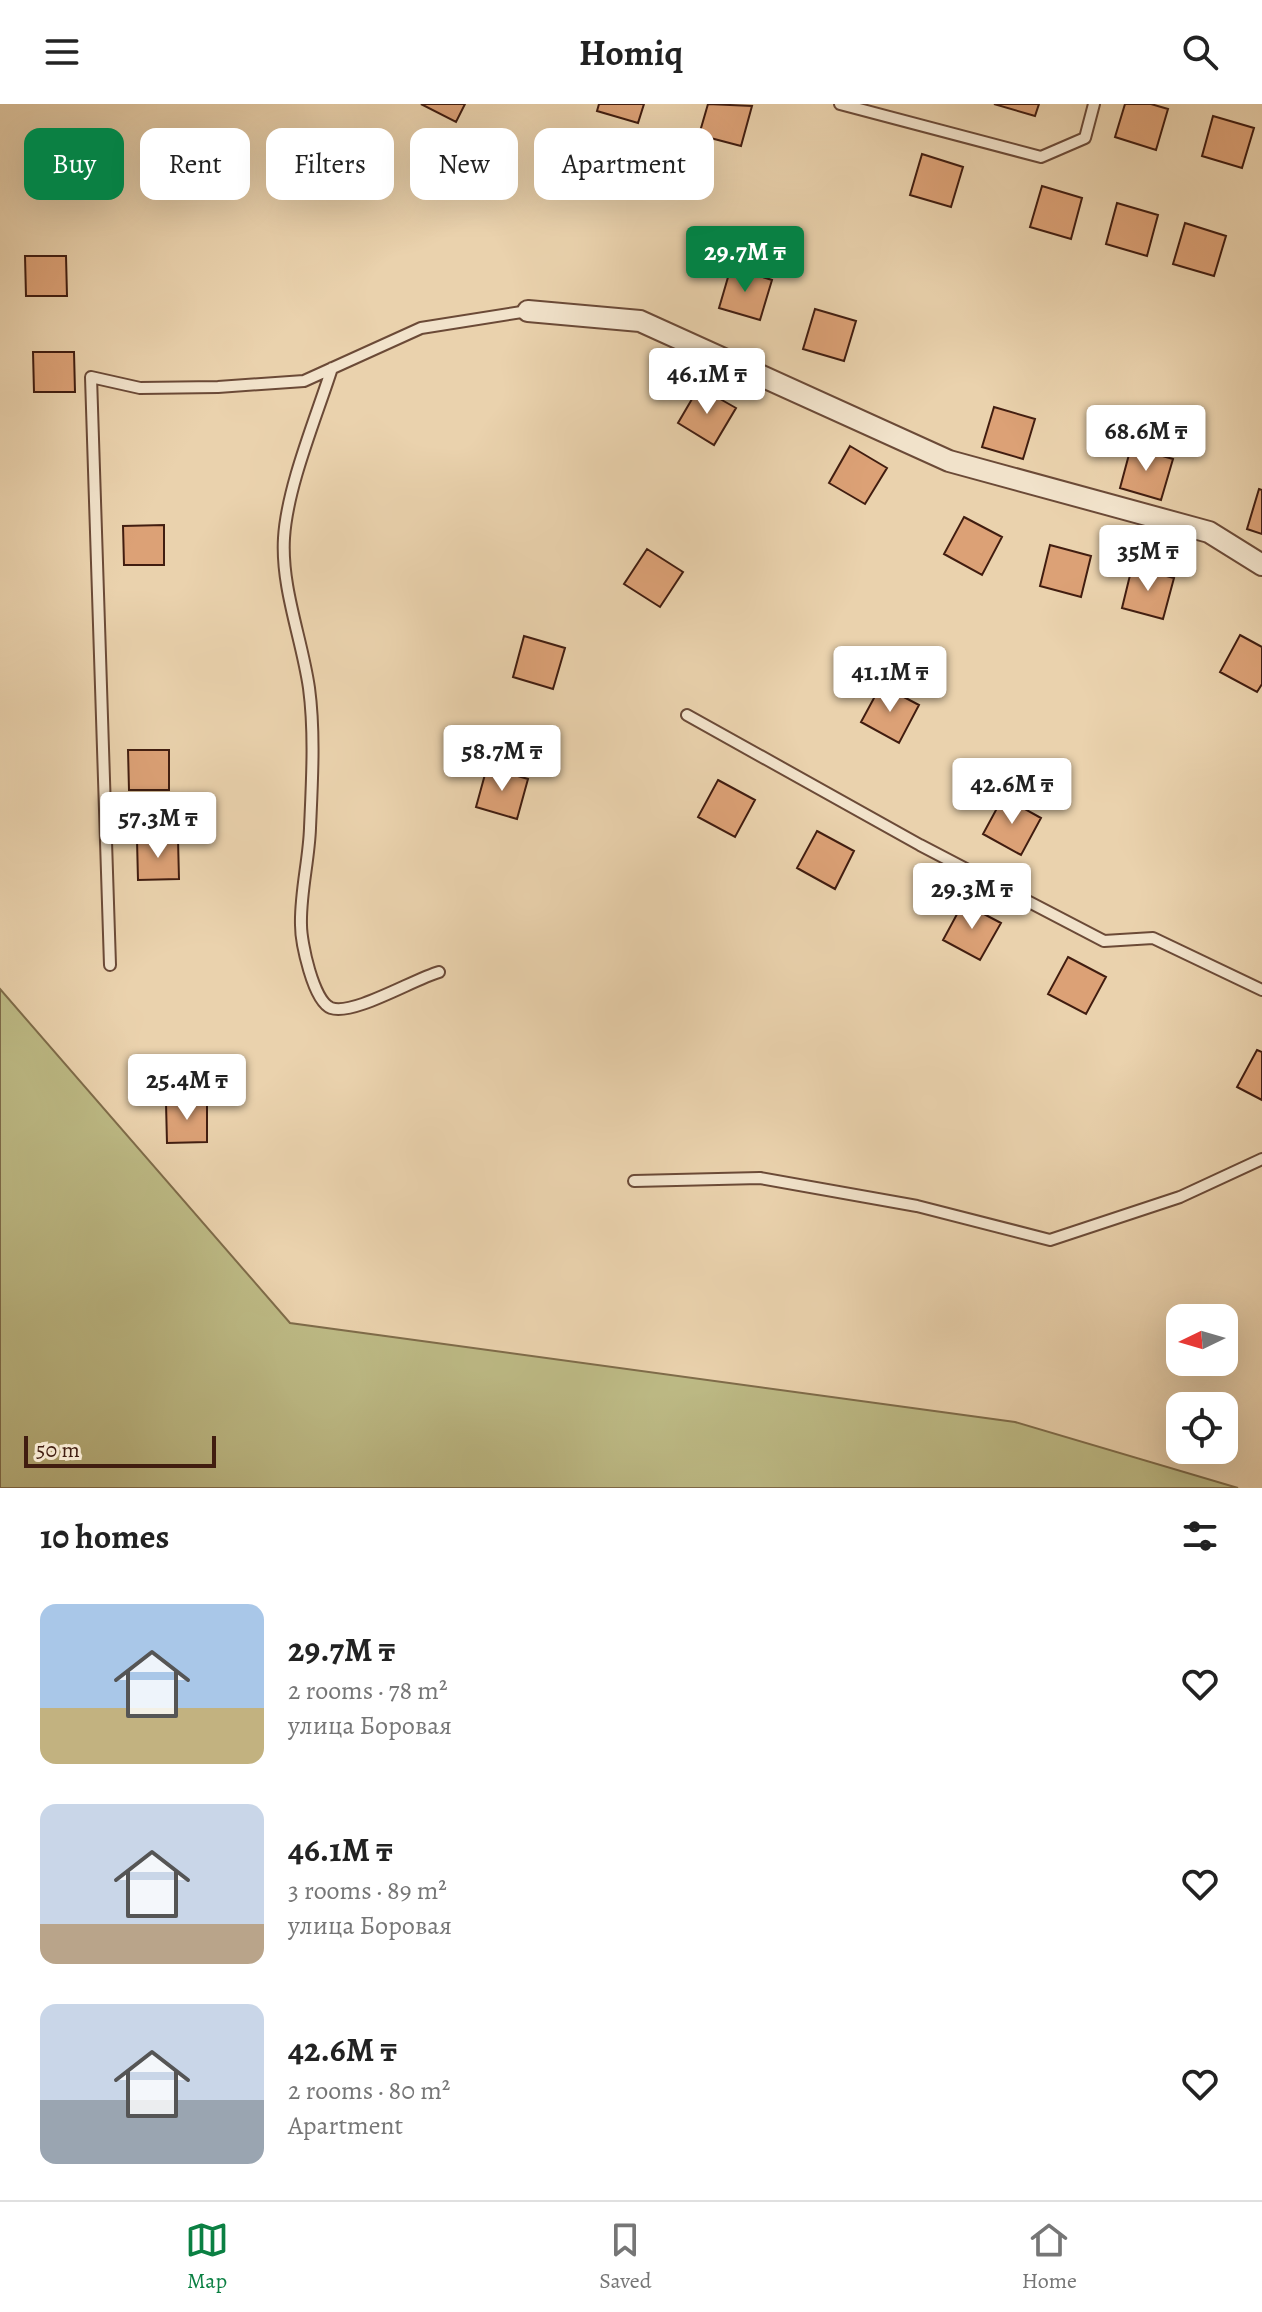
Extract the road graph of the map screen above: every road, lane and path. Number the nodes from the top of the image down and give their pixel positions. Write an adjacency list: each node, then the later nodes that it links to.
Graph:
1 (840, 104): 2 (lane)
2 (1094, 104)
3 (528, 311): 4 (lane); 5 (street)
4 (332, 368): 7 (lane); 8 (lane)
5 (1262, 565)
6 (687, 715): 9 (lane)
7 (110, 965)
8 (439, 972)
9 (1262, 990)
10 (1262, 1159): 11 (lane)
11 (634, 1181)

